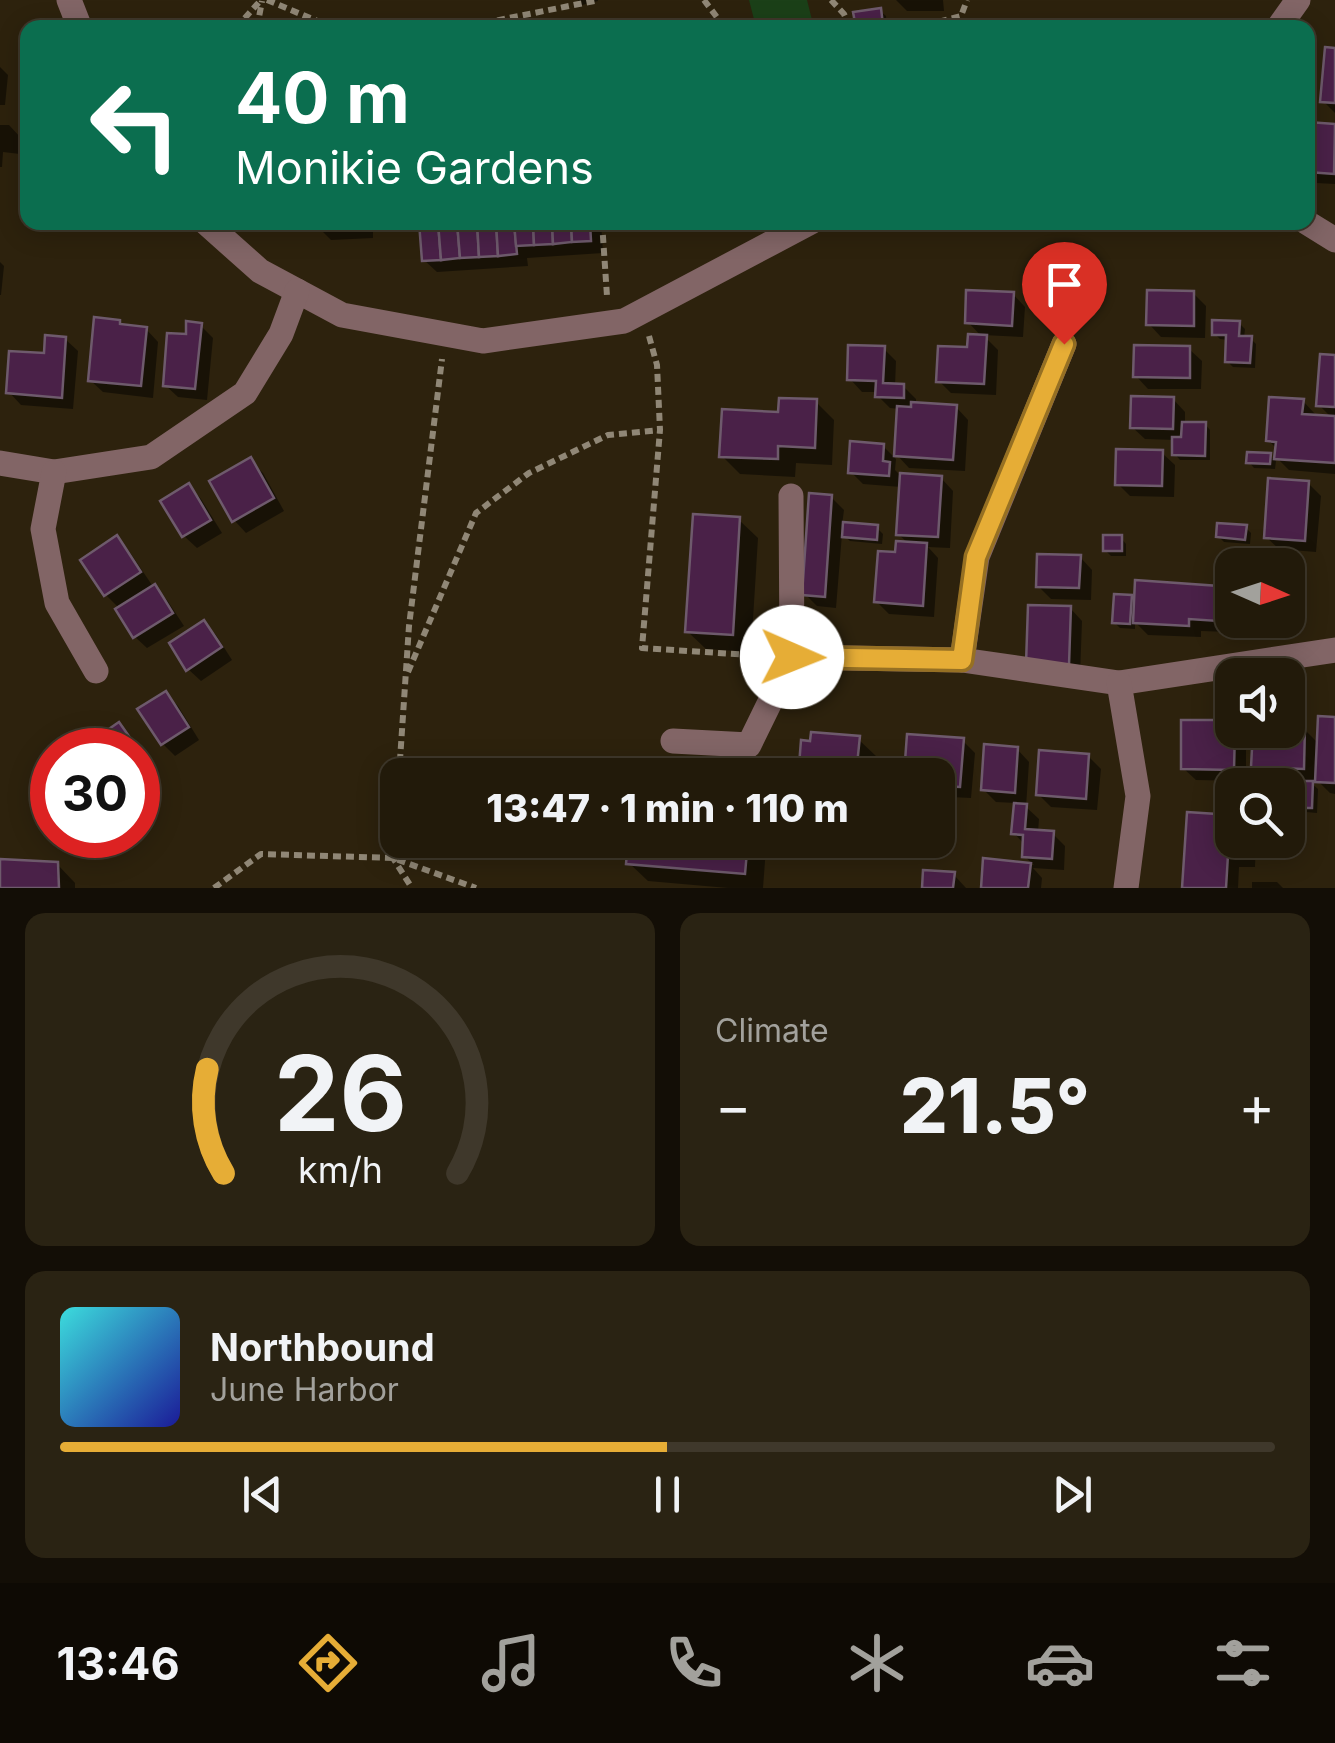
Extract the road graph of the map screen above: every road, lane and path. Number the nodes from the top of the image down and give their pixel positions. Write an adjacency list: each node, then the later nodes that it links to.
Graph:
1 (263, 0): 5 (path); 6 (path)
2 (599, 0): 7 (path)
3 (831, 0): 8 (path)
4 (967, 0): 9 (path)
5 (244, 20)
6 (314, 20)
7 (499, 20)
8 (847, 20)
9 (945, 20)
10 (214, 230): 13 (street)
11 (602, 230): 15 (path)
12 (797, 230): 14 (street)
13 (297, 291): 16 (street); 20 (street)
14 (642, 311): 15 (street); 18 (path)
15 (608, 323): 16 (street)
16 (445, 334): 26 (path)
17 (1064, 344): 24 (street)
18 (660, 430): 23 (path); 26 (path)
19 (0, 463): 20 (street)
20 (54, 472): 25 (street)
21 (791, 496): 23 (street)
22 (1335, 650): 27 (street)
23 (792, 657): 24 (street); 28 (street)
24 (962, 660): 27 (street)
25 (96, 672)
26 (406, 678): 29 (path)
27 (1119, 683): 35 (street)
28 (673, 741)
29 (399, 758)
30 (380, 858): 32 (path)
31 (392, 858): 33 (path); 34 (path)
32 (214, 888)
33 (412, 888)
34 (476, 888)
35 (1126, 888)

